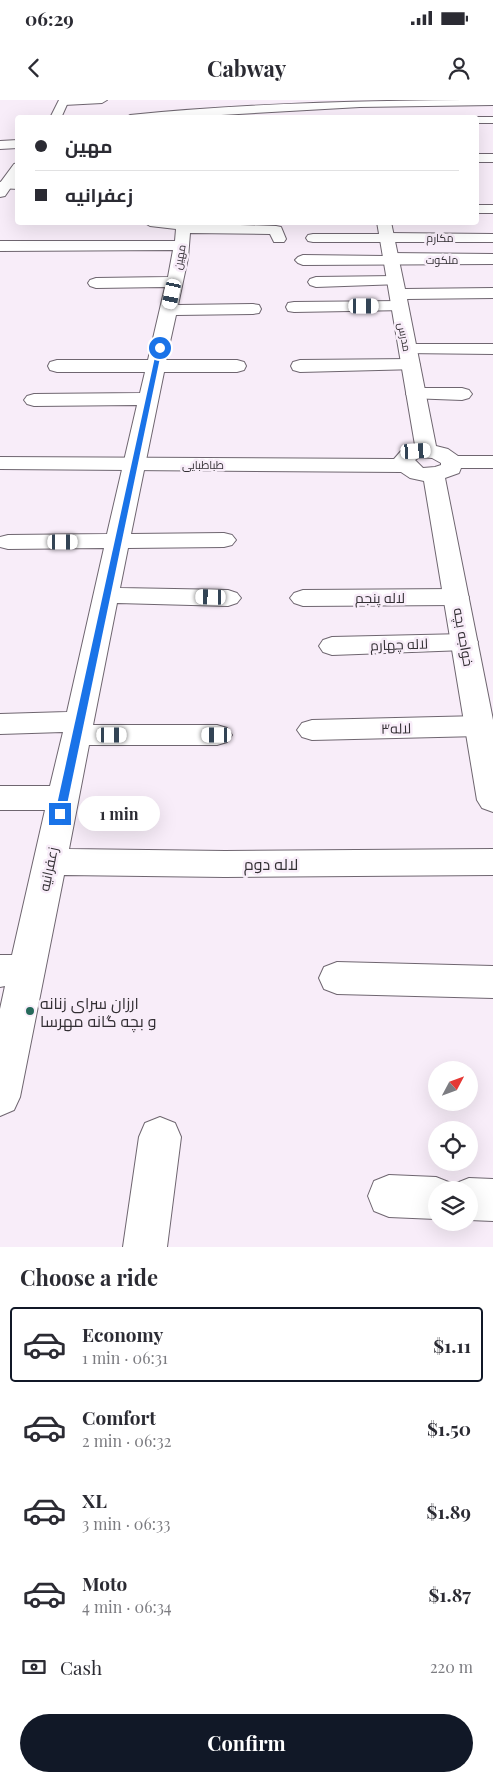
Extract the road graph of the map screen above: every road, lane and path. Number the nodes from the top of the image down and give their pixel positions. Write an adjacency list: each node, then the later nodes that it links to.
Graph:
1 (102, 100): 3 (street)
2 (237, 100): 7 (street)
3 (64, 101): 8 (street)
4 (439, 103): 5 (street); 6 (street)
5 (493, 104)
6 (362, 110): 7 (street)
7 (246, 112): 9 (street)
8 (57, 115)
9 (208, 115)
10 (479, 120): 11 (street)
11 (493, 120)
12 (15, 144): 13 (street)
13 (0, 145)
14 (479, 158): 15 (street)
15 (493, 158)
16 (15, 173): 17 (street)
17 (8, 188)
18 (479, 209): 19 (street)
19 (493, 209)
20 (159, 225): 22 (street)
21 (102, 230): 27 (street)
22 (183, 233): 26 (street); 27 (street); 36 (street, مهین)
23 (386, 233): 24 (street, مکارم); 25 (street, مکارم); 31 (street, مدرس)
24 (312, 238)
25 (493, 238)
26 (279, 240)
27 (98, 245): 28 (street)
28 (0, 246)
29 (493, 259): 31 (street, ملکوت)
30 (303, 260): 31 (street, ملکوت)
31 (391, 260): 35 (street, مدرس)
32 (316, 282): 35 (street)
33 (96, 284): 36 (street)
34 (493, 293): 35 (street)
35 (397, 294): 38 (street); 40 (street, مدرس)
36 (171, 296): 37 (street); 44 (street, مهین)
37 (253, 302)
38 (294, 307)
39 (493, 349): 40 (street)
40 (409, 357): 43 (street); 45 (street, مدرس)
41 (57, 366): 44 (street)
42 (237, 366): 44 (street)
43 (300, 366)
44 (156, 367): 48 (street, مهین)
45 (416, 394): 46 (street); 51 (street, مدرس)
46 (462, 394)
47 (34, 400): 48 (street)
48 (148, 400): 52 (street, مهین)
49 (493, 462): 51 (street)
50 (0, 463): 52 (street, طباطبایی)
51 (438, 463): 52 (street, طباطبایی); 57 (street, خواجه بچه)
52 (134, 464): 55 (street, زعفرانیه)
53 (224, 540): 55 (street)
54 (8, 542): 55 (street)
55 (117, 542): 56 (street, زعفرانیه)
56 (106, 596): 58 (street); 64 (street, زعفرانیه)
57 (456, 596): 59 (street, لاله پنجم); 60 (street, خواجه بچه)
58 (228, 598)
59 (303, 598)
60 (465, 642): 61 (street, لاله چهارم); 63 (street, خواجه بچه)
61 (332, 646)
62 (0, 724): 64 (street)
63 (480, 726): 65 (street, لاله۳); 69 (street, خواجه بچه)
64 (78, 728): 66 (street); 68 (street, زعفرانیه)
65 (312, 730)
66 (217, 735)
67 (0, 798): 68 (street)
68 (63, 798): 70 (street, زعفرانیه)
69 (493, 800)
70 (50, 862): 71 (street, لاله دوم); 72 (street, زعفرانیه)
71 (493, 862)
72 (13, 970): 75 (street, زعفرانیه)
73 (337, 978): 74 (street)
74 (493, 982)
75 (0, 1097)
76 (160, 1137): 81 (street)
77 (389, 1196): 78 (street)
78 (428, 1198)
79 (478, 1199): 80 (street)
80 (493, 1200)
81 (146, 1247)

